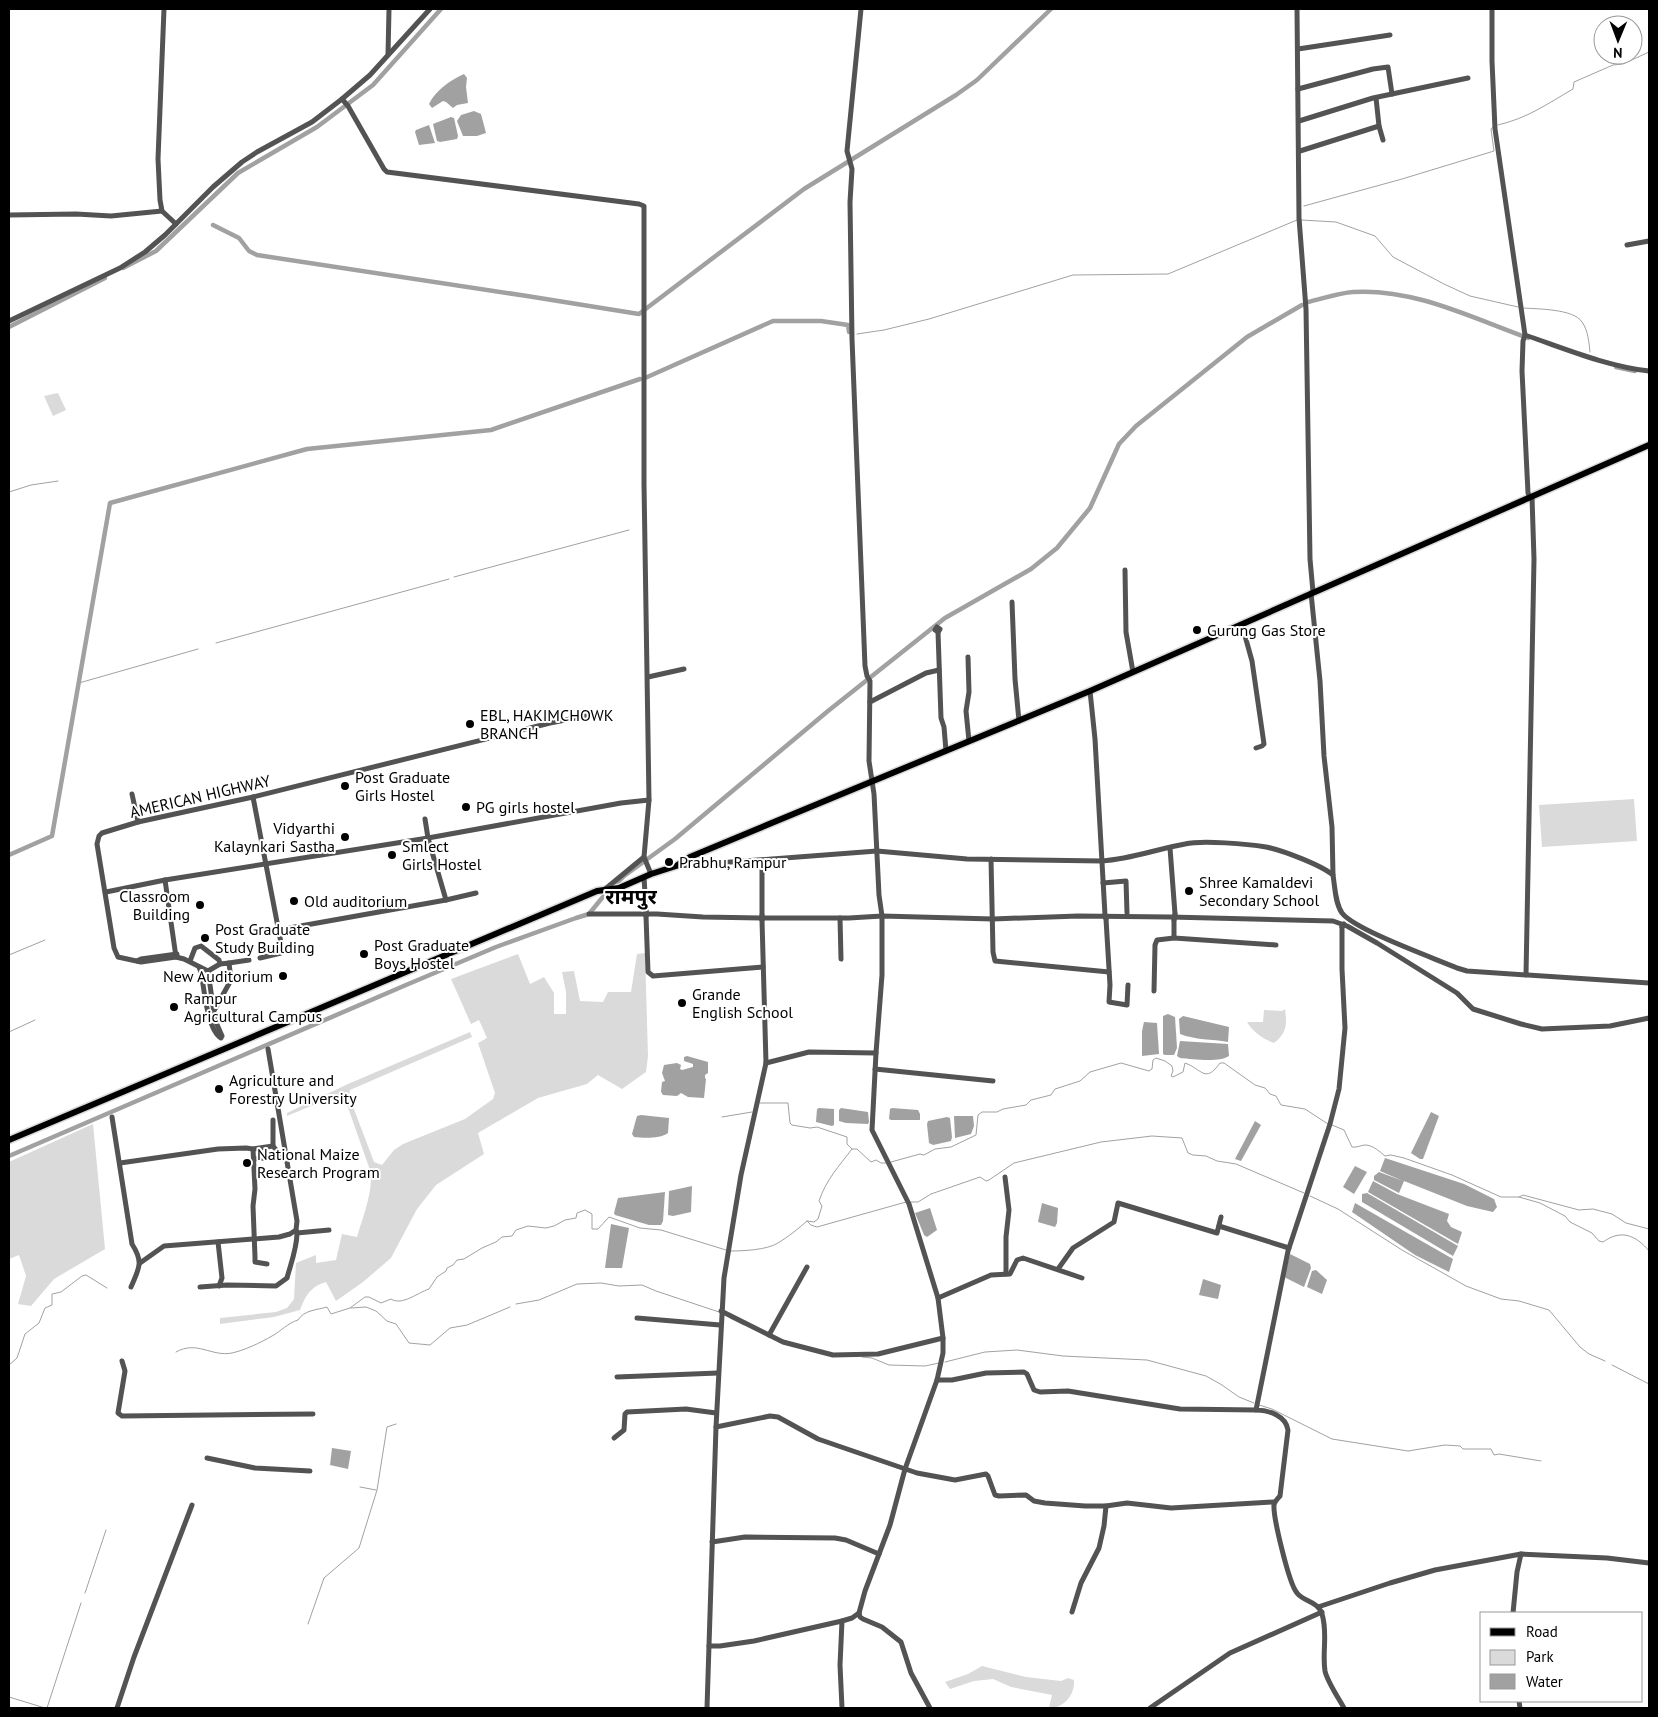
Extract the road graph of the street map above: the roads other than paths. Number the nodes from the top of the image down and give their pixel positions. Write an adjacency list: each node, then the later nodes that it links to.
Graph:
1 (164, 9): 19 (street)
2 (389, 9): 9 (street)
3 (430, 9): 9 (street)
4 (861, 9): 40 (street)
5 (1298, 9): 8 (street)
6 (1492, 9): 25 (street)
7 (1390, 35): 8 (street)
8 (1298, 49): 11 (street)
9 (388, 56): 14 (street)
10 (1468, 78): 12 (street)
11 (1298, 89): 12 (street); 15 (street)
12 (1392, 94): 13 (street)
13 (1376, 98): 15 (street); 16 (street)
14 (345, 102): 21 (street); 38 (street)
15 (1299, 121): 18 (street)
16 (1379, 126): 17 (street); 18 (street)
17 (1383, 140)
18 (1300, 151): 30 (street)
19 (162, 211): 20 (street); 21 (street)
20 (9, 215)
21 (176, 224): 24 (street)
22 (1649, 241): 23 (street)
23 (1627, 244)
24 (9, 321)
25 (1525, 335): 26 (street); 28 (street)
26 (1649, 371)
27 (1649, 446): 28 (main road)
28 (1531, 497): 30 (main road); 89 (street)
29 (1125, 570): 37 (street)
30 (1312, 592): 32 (main road); 62 (street)
31 (1012, 602): 42 (street)
32 (1242, 625): 37 (main road); 44 (street)
33 (938, 632): 36 (street)
34 (968, 657): 43 (street)
35 (684, 669): 38 (street)
36 (939, 670): 40 (street); 45 (street)
37 (1133, 672): 39 (main road)
38 (648, 677): 49 (street)
39 (1090, 691): 42 (main road); 58 (street)
40 (870, 702): 46 (street)
41 (586, 716): 48 (street, AMERICAN HIGHWAY)
42 (1019, 720): 43 (main road)
43 (969, 741): 45 (main road)
44 (1256, 748)
45 (946, 751): 46 (main road)
46 (872, 782): 54 (street); 60 (main road)
47 (132, 794): 51 (street)
48 (253, 797): 51 (street, AMERICAN HIGHWAY); 59 (street)
49 (649, 800): 52 (street); 55 (street)
50 (425, 819): 52 (street)
51 (138, 822): 67 (street, AMERICAN HIGHWAY)
52 (428, 838): 59 (street); 69 (street)
53 (1170, 848): 58 (street); 62 (street); 77 (street)
54 (877, 851): 56 (street); 57 (street); 73 (street)
55 (644, 859): 61 (street); 66 (street)
56 (991, 859): 58 (street); 75 (street)
57 (762, 860): 60 (street); 86 (street)
58 (1102, 861): 65 (street)
59 (266, 864): 64 (street); 76 (street)
60 (676, 866): 61 (main road)
61 (651, 874): 63 (main road)
62 (1333, 875): 74 (street)
63 (644, 877): 66 (main road); 86 (street)
64 (165, 880): 67 (street); 79 (street)
65 (1104, 883): 70 (street); 88 (street)
66 (606, 890): 102 (main road)
67 (106, 892): 79 (street, AMERICAN HIGHWAY)
68 (476, 894): 69 (street)
69 (446, 900): 76 (street)
70 (1126, 913)
71 (589, 914): 72 (street)
72 (840, 918): 73 (street); 81 (street)
73 (882, 918): 75 (street); 96 (street)
74 (1347, 919): 89 (street); 115 (street)
75 (993, 920): 88 (street); 94 (street)
76 (278, 930): 80 (street)
77 (1174, 938): 78 (street); 92 (street)
78 (1276, 945)
79 (176, 955): 83 (street, AMERICAN HIGHWAY)
80 (260, 958)
81 (841, 959)
82 (249, 960): 84 (street)
83 (192, 963): 85 (street); 87 (street, AMERICAN HIGHWAY); 93 (street)
84 (229, 963): 85 (street); 93 (street)
85 (220, 964): 87 (street)
86 (763, 967): 97 (street)
87 (208, 971): 93 (street)
88 (1109, 972): 91 (street)
89 (1526, 975): 90 (street)
90 (1649, 983)
91 (1128, 984)
92 (1154, 991)
93 (214, 1010)
94 (1649, 1018)
95 (268, 1049): 105 (street)
96 (876, 1053): 97 (street); 98 (street)
97 (766, 1063): 126 (street)
98 (875, 1069): 99 (street); 125 (street)
99 (993, 1081)
100 (112, 1117): 107 (street)
101 (273, 1120): 103 (street)
102 (9, 1140)
103 (273, 1146): 104 (street); 105 (street)
104 (252, 1149): 106 (street); 107 (street)
105 (284, 1156): 106 (street); 112 (street)
106 (254, 1159): 113 (street)
107 (120, 1163): 116 (street)
108 (1005, 1177): 120 (street)
109 (1221, 1216): 110 (street)
110 (1219, 1226): 115 (street); 119 (street)
111 (329, 1230): 112 (street)
112 (296, 1232): 113 (street); 122 (street)
113 (254, 1239): 114 (street); 117 (street)
114 (218, 1242): 116 (street); 122 (street)
115 (1289, 1248): 135 (street)
116 (140, 1264): 123 (street)
117 (267, 1264)
118 (807, 1267): 129 (street)
119 (1058, 1269): 120 (street); 121 (street)
120 (1006, 1274): 125 (street)
121 (1082, 1278)
122 (219, 1286): 124 (street)
123 (131, 1287)
124 (200, 1287)
125 (938, 1298): 130 (street)
126 (721, 1311): 128 (street); 129 (street)
127 (637, 1318): 128 (street)
128 (720, 1325): 132 (street)
129 (769, 1335): 130 (street)
130 (943, 1338): 134 (street)
131 (122, 1361): 137 (street)
132 (718, 1373): 133 (street); 136 (street)
133 (617, 1378)
134 (937, 1380): 135 (street); 141 (street)
135 (1256, 1410): 143 (street)
136 (716, 1413): 138 (street); 139 (street)
137 (313, 1414)
138 (716, 1427): 141 (street); 146 (street)
139 (614, 1438)
140 (207, 1458): 142 (street)
141 (905, 1469): 145 (street); 147 (street)
142 (310, 1471)
143 (1274, 1502): 145 (street); 150 (street)
144 (192, 1505): 156 (street)
145 (1106, 1506): 152 (street)
146 (712, 1542): 147 (street); 155 (street)
147 (879, 1554): 151 (street)
148 (1521, 1554): 149 (street); 150 (street); 153 (street)
149 (1649, 1563)
150 (1320, 1609): 160 (street); 161 (street)
151 (859, 1612): 154 (street); 159 (street)
152 (1072, 1612)
153 (1513, 1612)
154 (842, 1621): 155 (street); 158 (street)
155 (709, 1646): 157 (street)
156 (117, 1708)
157 (707, 1708)
158 (842, 1708)
159 (930, 1708)
160 (1150, 1708)
161 (1344, 1708)

